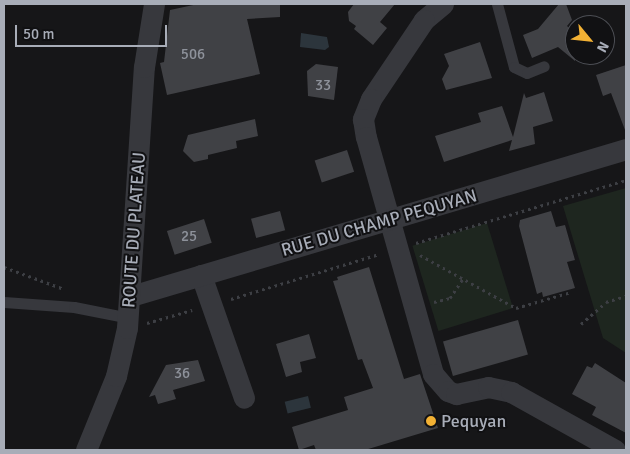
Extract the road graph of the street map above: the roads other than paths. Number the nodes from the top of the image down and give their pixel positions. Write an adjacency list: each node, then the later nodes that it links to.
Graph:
1 (154, 4): 8 (street, ROUTE DU PLATEAU)
2 (443, 4): 6 (street)
3 (497, 4): 4 (lane)
4 (544, 66)
5 (626, 149): 6 (street, RUE DU CHAMP PEQUYAN)
6 (391, 221): 7 (street, RUE DU CHAMP PEQUYAN); 13 (street)
7 (201, 275): 8 (street, RUE DU CHAMP PEQUYAN); 11 (street)
8 (131, 296): 10 (street, ROUTE DU PLATEAU)
9 (4, 302): 10 (lane)
10 (128, 318): 12 (street, ROUTE DU PLATEAU)
11 (244, 398)
12 (86, 450)
13 (615, 450)

